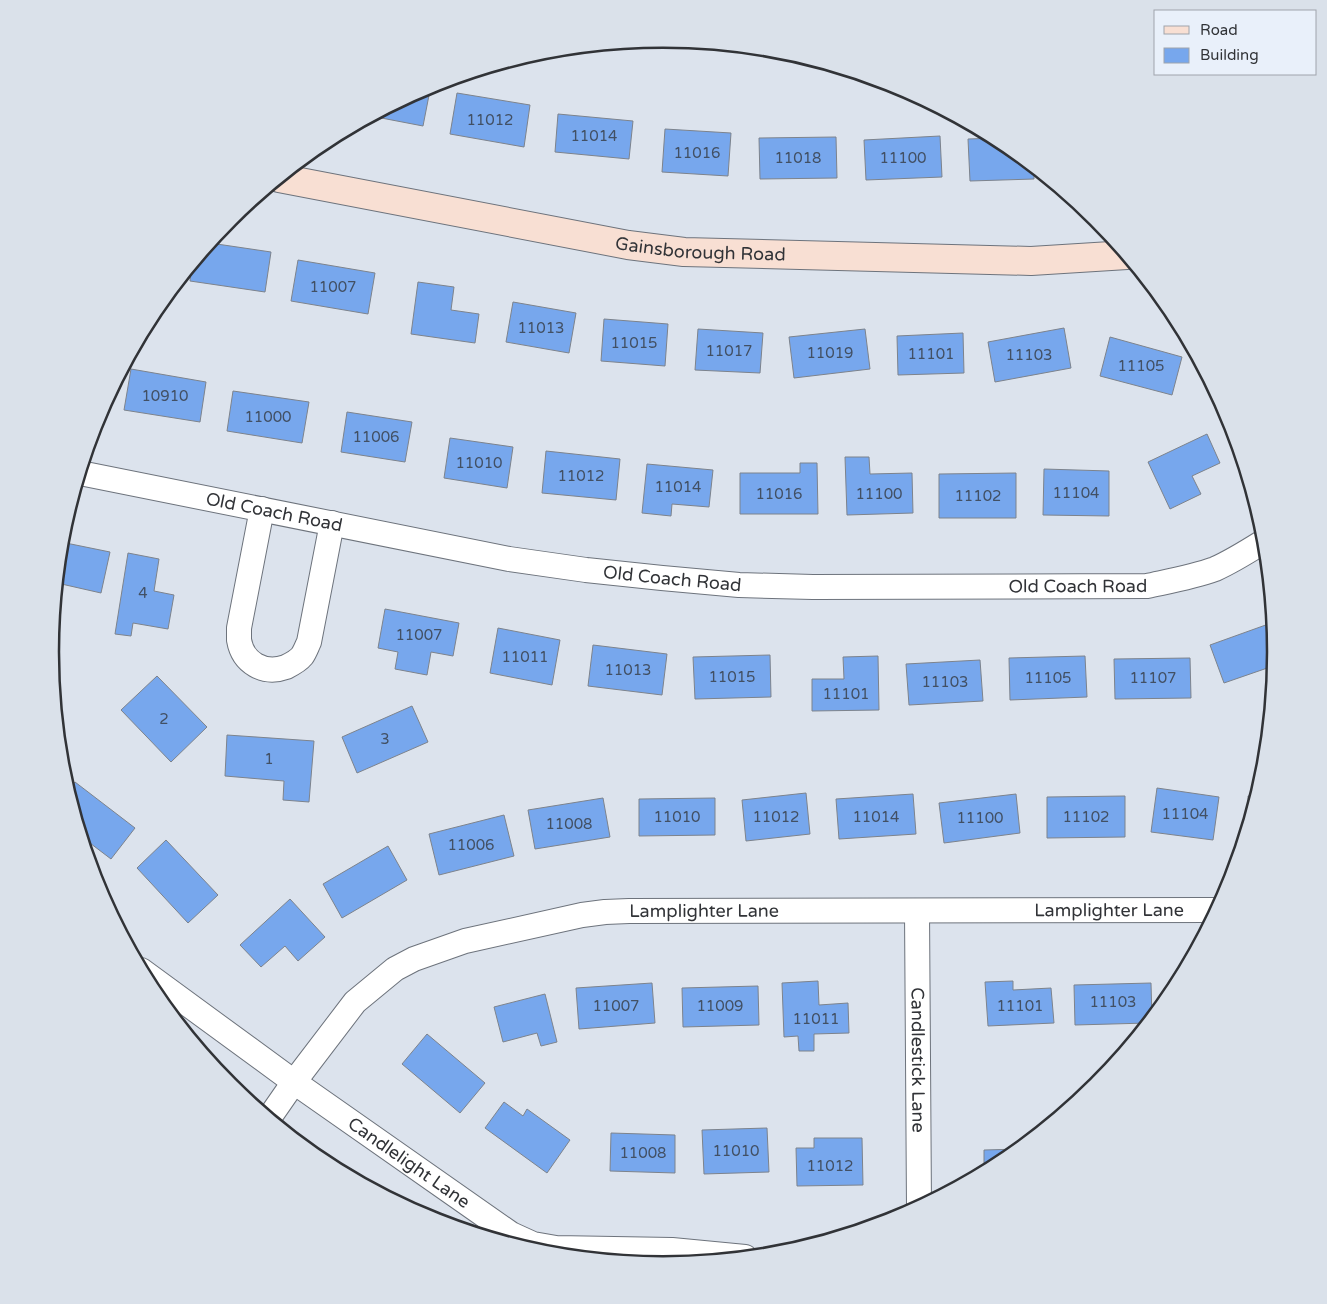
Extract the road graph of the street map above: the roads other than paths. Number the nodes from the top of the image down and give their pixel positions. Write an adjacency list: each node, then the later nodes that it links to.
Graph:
1 (287, 180): 2 (street, Gainsborough Road)
2 (1120, 255)
3 (86, 474): 4 (street, Old Coach Road)
4 (262, 509): 5 (street, Old Coach Road); 5 (street)
5 (332, 523): 6 (street, Old Coach Road)
6 (1258, 545)
7 (1210, 910): 8 (street, Lamplighter Lane)
8 (917, 911): 10 (street, Lamplighter Lane); 12 (street, Candlestick Lane)
9 (157, 982): 10 (street, Candlelight Lane)
10 (294, 1082): 11 (street, Lamplighter Lane); 13 (street, Candlelight Lane)
11 (273, 1113)
12 (919, 1199)
13 (524, 1240)
14 (567, 1248): 15 (street, Candlelight Lane)
15 (713, 1254)

